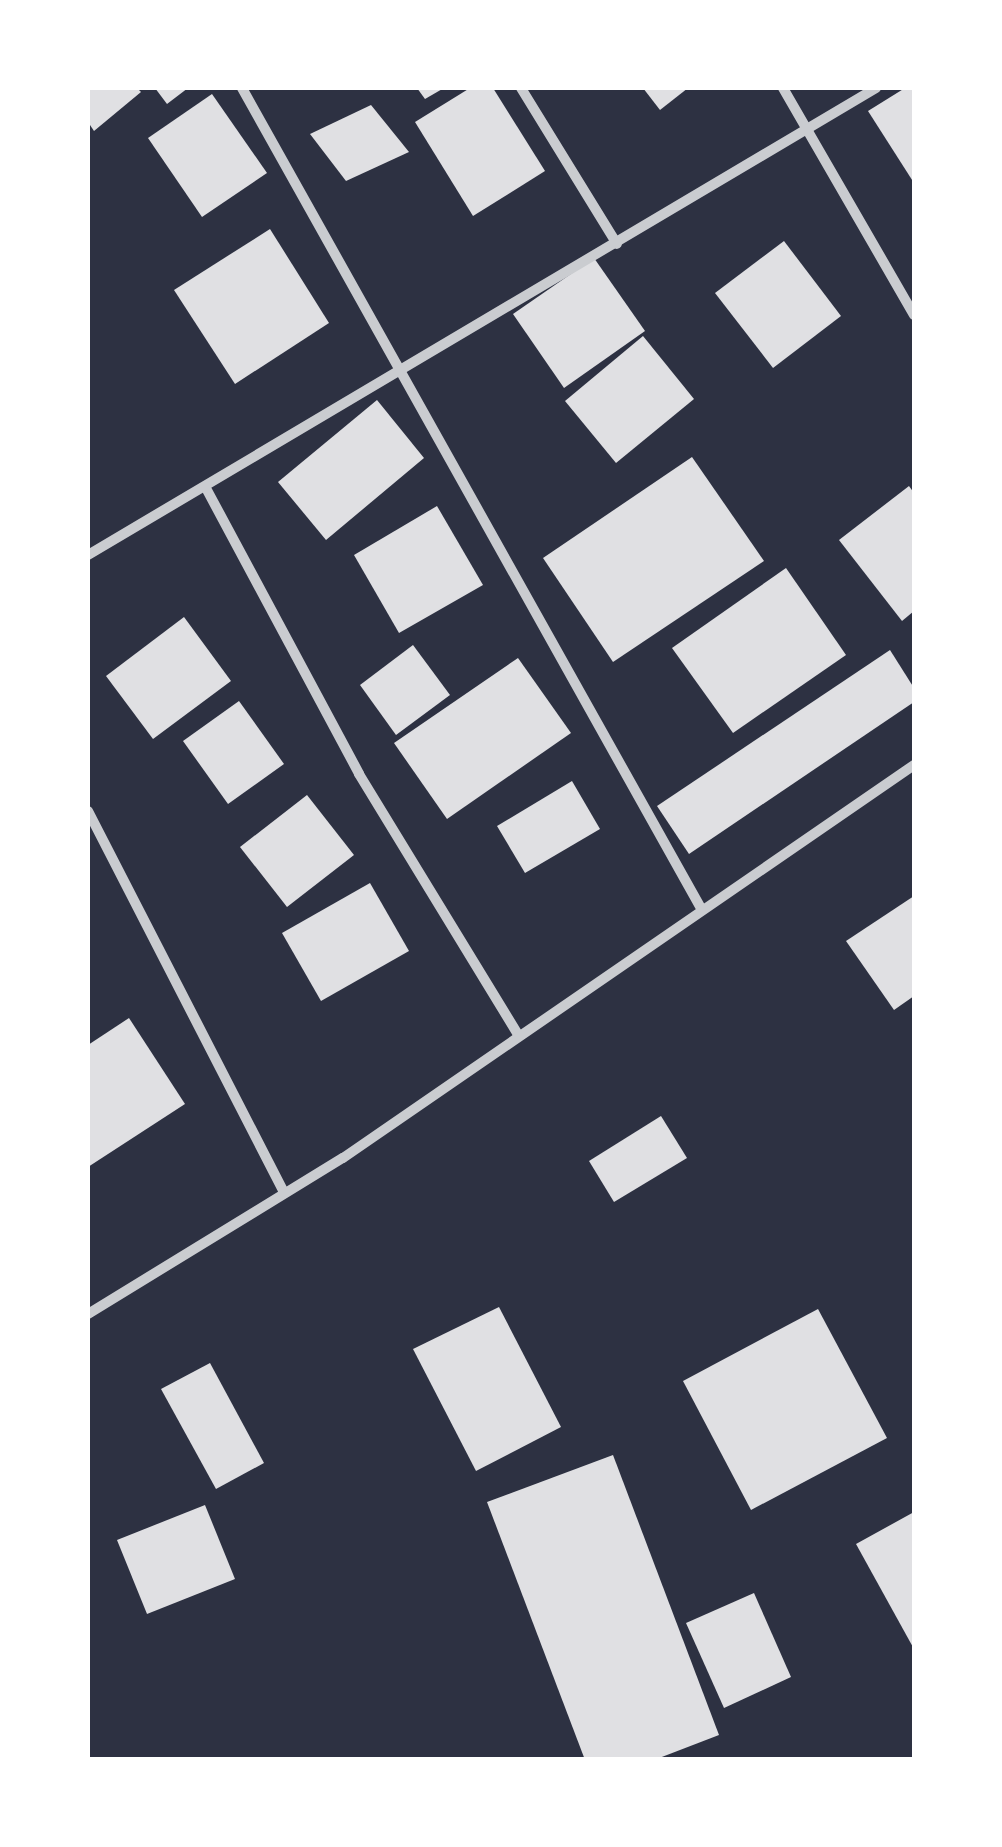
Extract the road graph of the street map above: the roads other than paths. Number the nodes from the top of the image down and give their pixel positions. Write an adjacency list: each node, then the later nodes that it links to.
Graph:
1 (242, 88): 8 (street)
2 (522, 88): 6 (street)
3 (782, 88): 5 (street)
4 (876, 88): 5 (street)
5 (806, 129): 6 (street); 7 (street)
6 (617, 244): 8 (street)
7 (914, 315)
8 (405, 371): 9 (street); 13 (street)
9 (207, 490): 10 (street); 14 (street)
10 (88, 555)
11 (914, 765): 13 (street)
12 (88, 811): 15 (street)
13 (702, 910): 14 (street)
14 (520, 1036): 15 (street)
15 (283, 1191): 16 (street)
16 (88, 1314)

